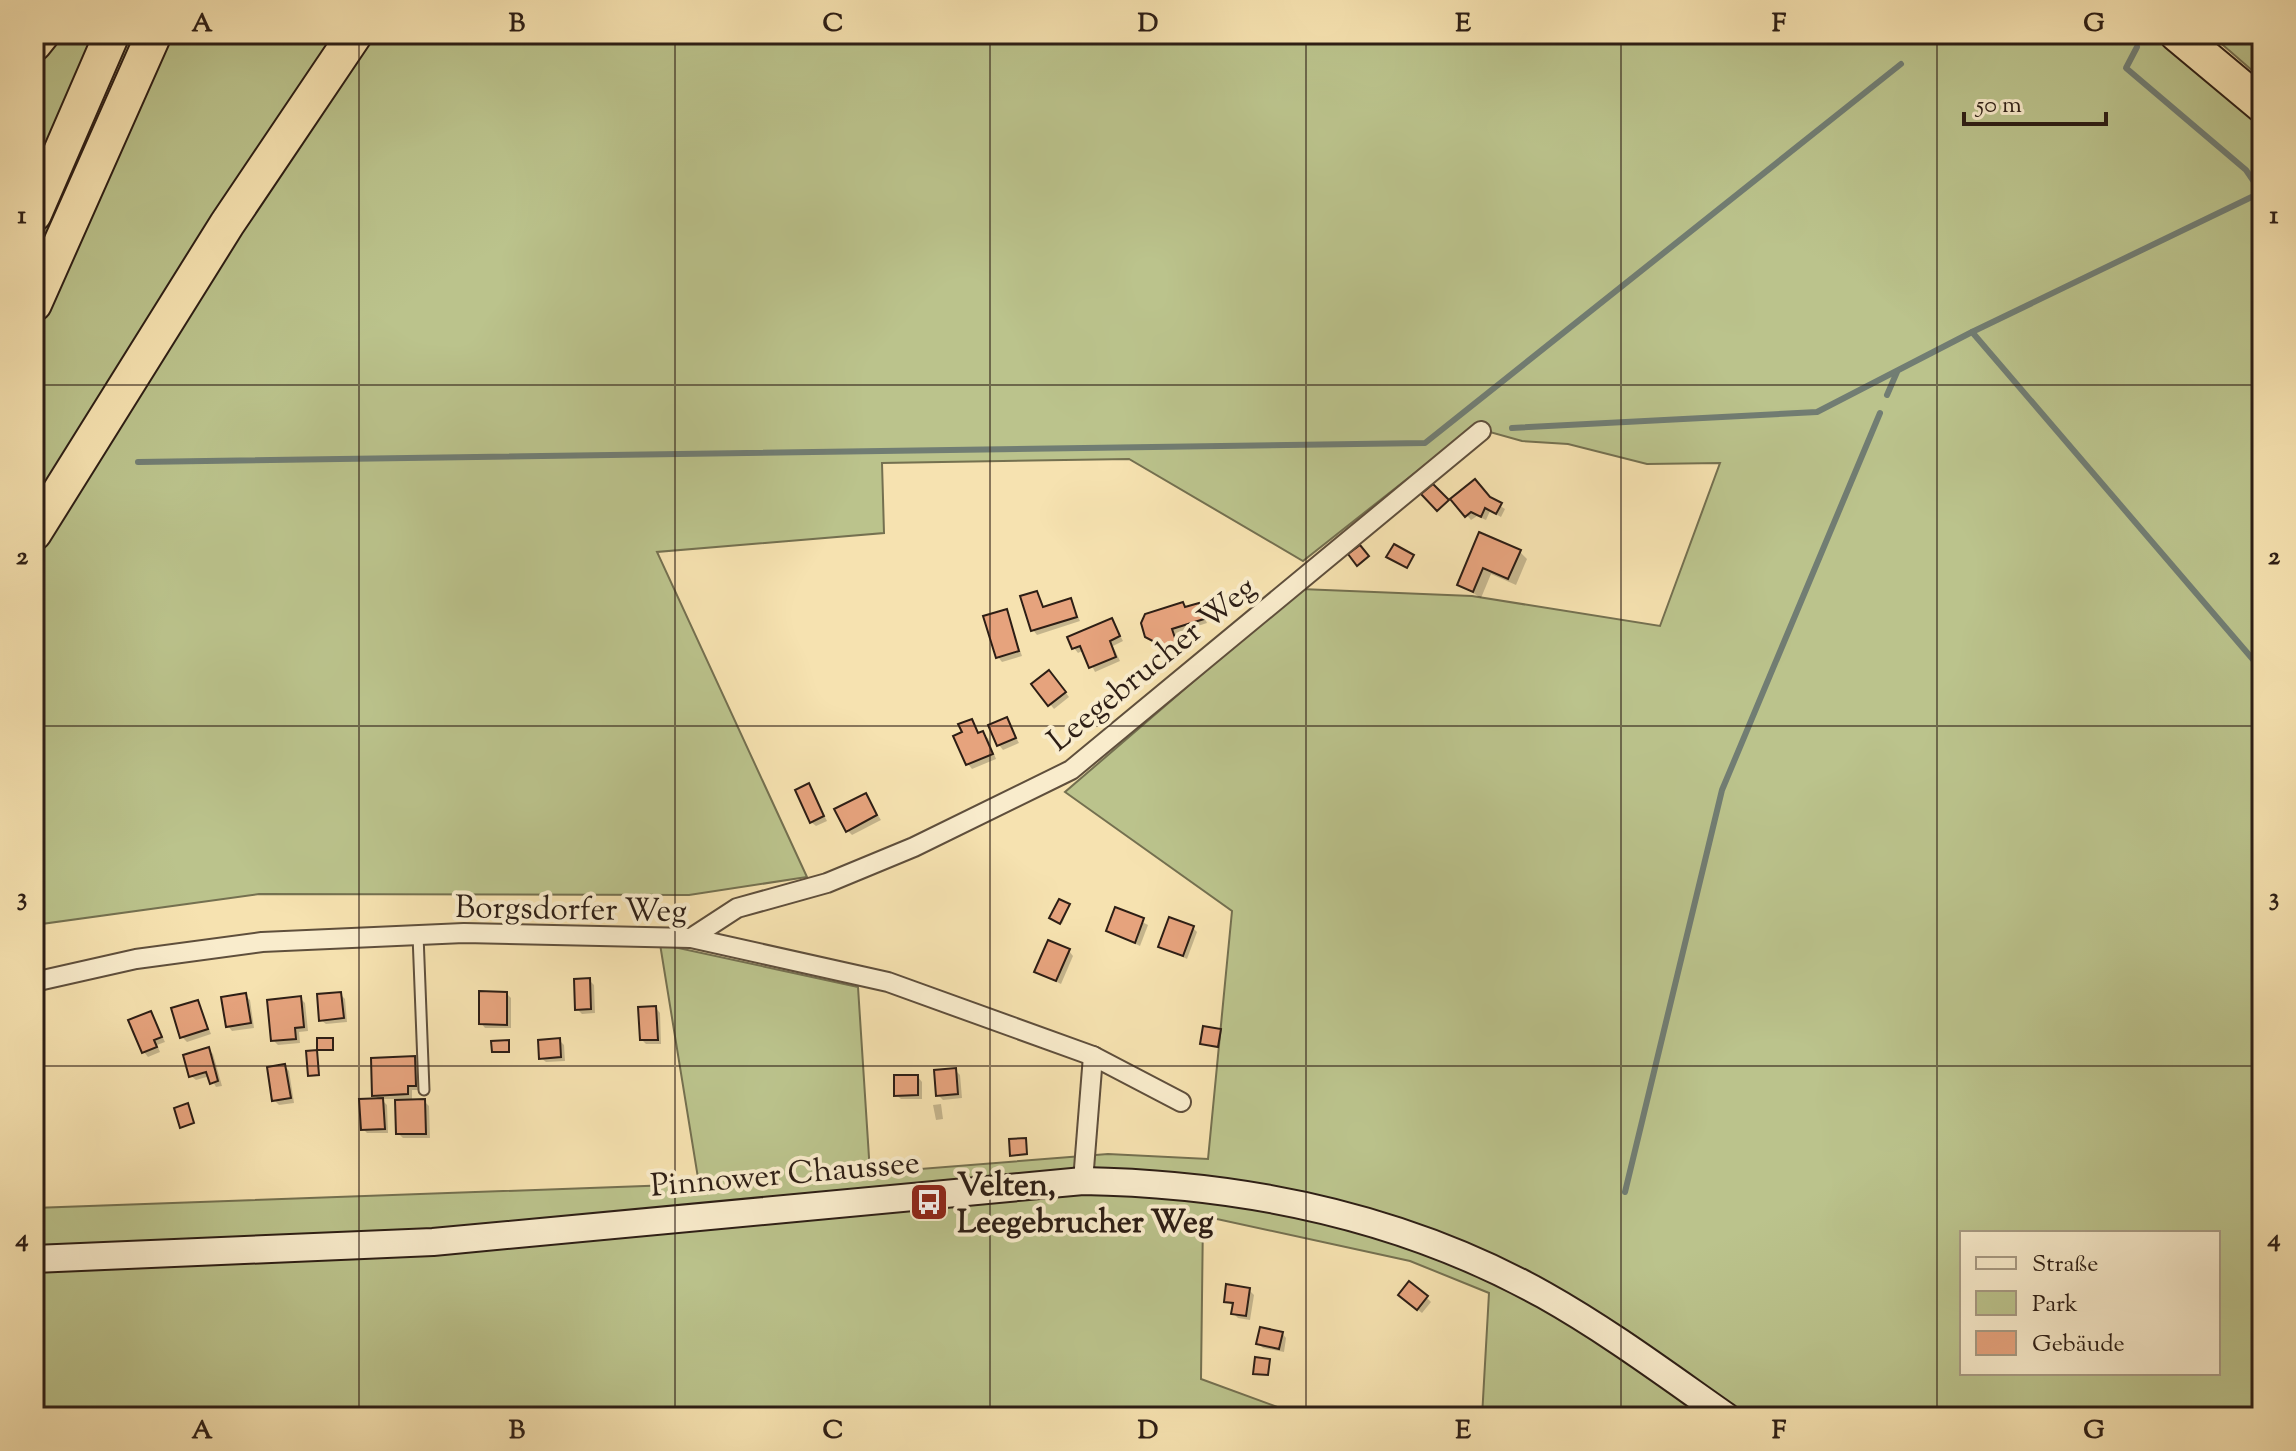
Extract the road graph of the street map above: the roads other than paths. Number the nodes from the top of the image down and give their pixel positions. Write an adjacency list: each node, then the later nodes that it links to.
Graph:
1 (42, 34): 6 (highway)
2 (112, 34): 8 (highway)
3 (154, 34): 9 (highway)
4 (355, 34): 11 (highway)
5 (2177, 34): 7 (highway)
6 (34, 44)
7 (2262, 105)
8 (34, 214)
9 (34, 304)
10 (1481, 431): 13 (street, Leegebrucher Weg)
11 (34, 533)
12 (418, 935): 13 (street, Borgsdorfer Weg); 14 (street, Borgsdorfer Weg); 16 (lane)
13 (691, 938): 15 (street, Borgsdorfer Weg)
14 (34, 982)
15 (1093, 1056): 17 (street, Borgsdorfer Weg); 18 (street)
16 (424, 1090)
17 (1181, 1102)
18 (1083, 1181): 19 (main road, Pinnower Chaussee); 20 (main road, Pinnower Chaussee)
19 (34, 1259)
20 (1727, 1417)

